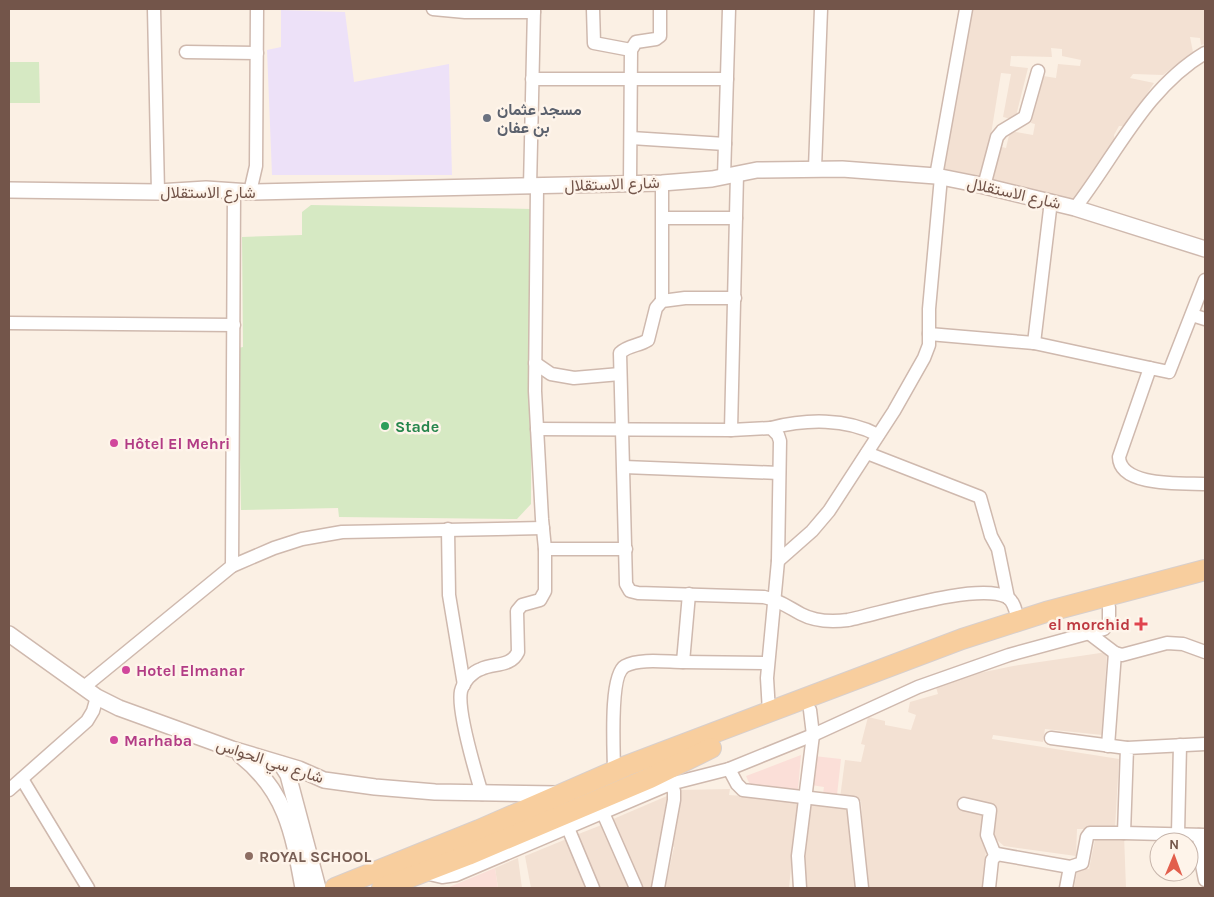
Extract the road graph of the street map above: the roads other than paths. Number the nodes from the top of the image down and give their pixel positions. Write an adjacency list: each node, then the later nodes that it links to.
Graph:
1 (154, 9): 29 (street)
2 (258, 9): 12 (street)
3 (433, 9): 9 (street)
4 (593, 9): 10 (street)
5 (660, 9): 10 (street)
6 (729, 9): 17 (street)
7 (821, 9): 20 (street)
8 (966, 9): 22 (street)
9 (534, 10): 15 (street)
10 (631, 50): 16 (street)
11 (186, 52): 12 (street)
12 (256, 53): 30 (street)
13 (1205, 53): 32 (street)
14 (1038, 71): 25 (street)
15 (532, 79): 16 (street); 26 (street)
16 (632, 80): 17 (street); 18 (street)
17 (727, 80): 19 (street)
18 (631, 138): 19 (street); 23 (street)
19 (725, 144): 21 (street)
20 (815, 168): 21 (street, شارع الاستقلال); 22 (street, شارع الاستقلال)
21 (730, 176): 24 (street, شارع الاستقلال); 34 (street)
22 (939, 176): 25 (street, شارع الاستقلال); 43 (street)
23 (630, 183): 24 (street, شارع الاستقلال); 26 (street, شارع الاستقلال)
24 (662, 183): 33 (street)
25 (984, 186): 31 (street, شارع الاستقلال)
26 (533, 187): 30 (street, شارع الاستقلال); 45 (street)
27 (9, 190): 29 (street, شارع الاستقلال)
28 (234, 191): 29 (street, شارع الاستقلال); 30 (street, شارع الاستقلال); 42 (street)
29 (158, 192)
30 (250, 192)
31 (1051, 201): 32 (street, شارع الاستقلال); 44 (street)
32 (1075, 208): 35 (street, شارع الاستقلال)
33 (663, 218): 34 (street); 38 (street)
34 (736, 218): 37 (street)
35 (1205, 249)
36 (1205, 280): 39 (street)
37 (735, 298): 38 (street); 51 (street)
38 (662, 301): 47 (street)
39 (1192, 315): 40 (street); 46 (street)
40 (1205, 319)
41 (9, 324): 42 (street)
42 (234, 325): 62 (street)
43 (929, 334): 44 (street); 52 (street)
44 (1034, 343): 46 (street)
45 (535, 363): 47 (street); 50 (street)
46 (1150, 368): 56 (street)
47 (620, 374): 48 (street)
48 (623, 428): 50 (street); 51 (street); 54 (street)
49 (771, 428): 51 (street); 52 (street); 55 (street)
50 (537, 429): 57 (street)
51 (731, 430)
52 (878, 435): 53 (street)
53 (867, 453): 61 (street); 66 (street)
54 (624, 467): 55 (street); 60 (street)
55 (779, 473): 61 (street)
56 (1205, 482)
57 (543, 528): 58 (street); 59 (street)
58 (448, 529): 62 (street); 76 (street)
59 (546, 549): 60 (street); 76 (street)
60 (626, 549): 65 (street)
61 (778, 562): 67 (street)
62 (232, 566): 77 (street)
63 (1205, 570): 69 (main road)
64 (1205, 584): 68 (main road)
65 (689, 594): 67 (street); 74 (street)
66 (1008, 598): 67 (street); 69 (street)
67 (774, 599): 75 (street)
68 (1109, 607): 71 (street); 79 (main road)
69 (1018, 621): 80 (main road)
70 (9, 634): 77 (street, شارع سي الحواس)
71 (1090, 634): 73 (street); 81 (street)
72 (1205, 652): 73 (street)
73 (1115, 653): 85 (street)
74 (684, 662): 75 (street); 91 (street)
75 (767, 663): 80 (street)
76 (464, 685): 96 (street)
77 (84, 688): 78 (street, شارع سي الحواس)
78 (97, 697): 87 (street, شارع سي الحواس); 93 (street)
79 (810, 710): 81 (street); 88 (main road)
80 (769, 712): 91 (main road)
81 (813, 736): 90 (street); 98 (street)
82 (1051, 738): 85 (street)
83 (1205, 744): 84 (street)
84 (1180, 745): 86 (street); 102 (street)
85 (1108, 746): 86 (street)
86 (1127, 748): 103 (street)
87 (232, 749): 89 (street, شارع سي الحواس); 111 (street)
88 (687, 758): 92 (street); 100 (main road)
89 (281, 764): 96 (street, شارع سي الحواس); 112 (street)
90 (729, 769): 92 (street); 98 (street)
91 (614, 771): 97 (main road)
92 (696, 777): 94 (street)
93 (22, 779): 95 (street); 110 (street)
94 (670, 784): 100 (street); 117 (street)
95 (9, 790)
96 (482, 794): 97 (street, شارع سي الحواس)
97 (559, 794): 113 (main road)
98 (805, 796): 118 (street); 119 (street)
99 (964, 804): 106 (street)
100 (600, 806): 101 (street); 108 (main road); 116 (street)
101 (568, 828): 108 (street); 115 (street)
102 (1178, 832)
103 (1124, 833): 104 (street); 107 (street)
104 (1149, 833)
105 (1202, 835): 109 (street)
106 (995, 855): 107 (street); 120 (street)
107 (1070, 867): 121 (street)
108 (423, 872): 114 (main road)
109 (1205, 880)
110 (88, 888)
111 (303, 888)
112 (318, 888)
113 (335, 888)
114 (382, 888)
115 (593, 888)
116 (636, 888)
117 (658, 888)
118 (800, 888)
119 (862, 888)
120 (989, 888)
121 (1066, 888)

